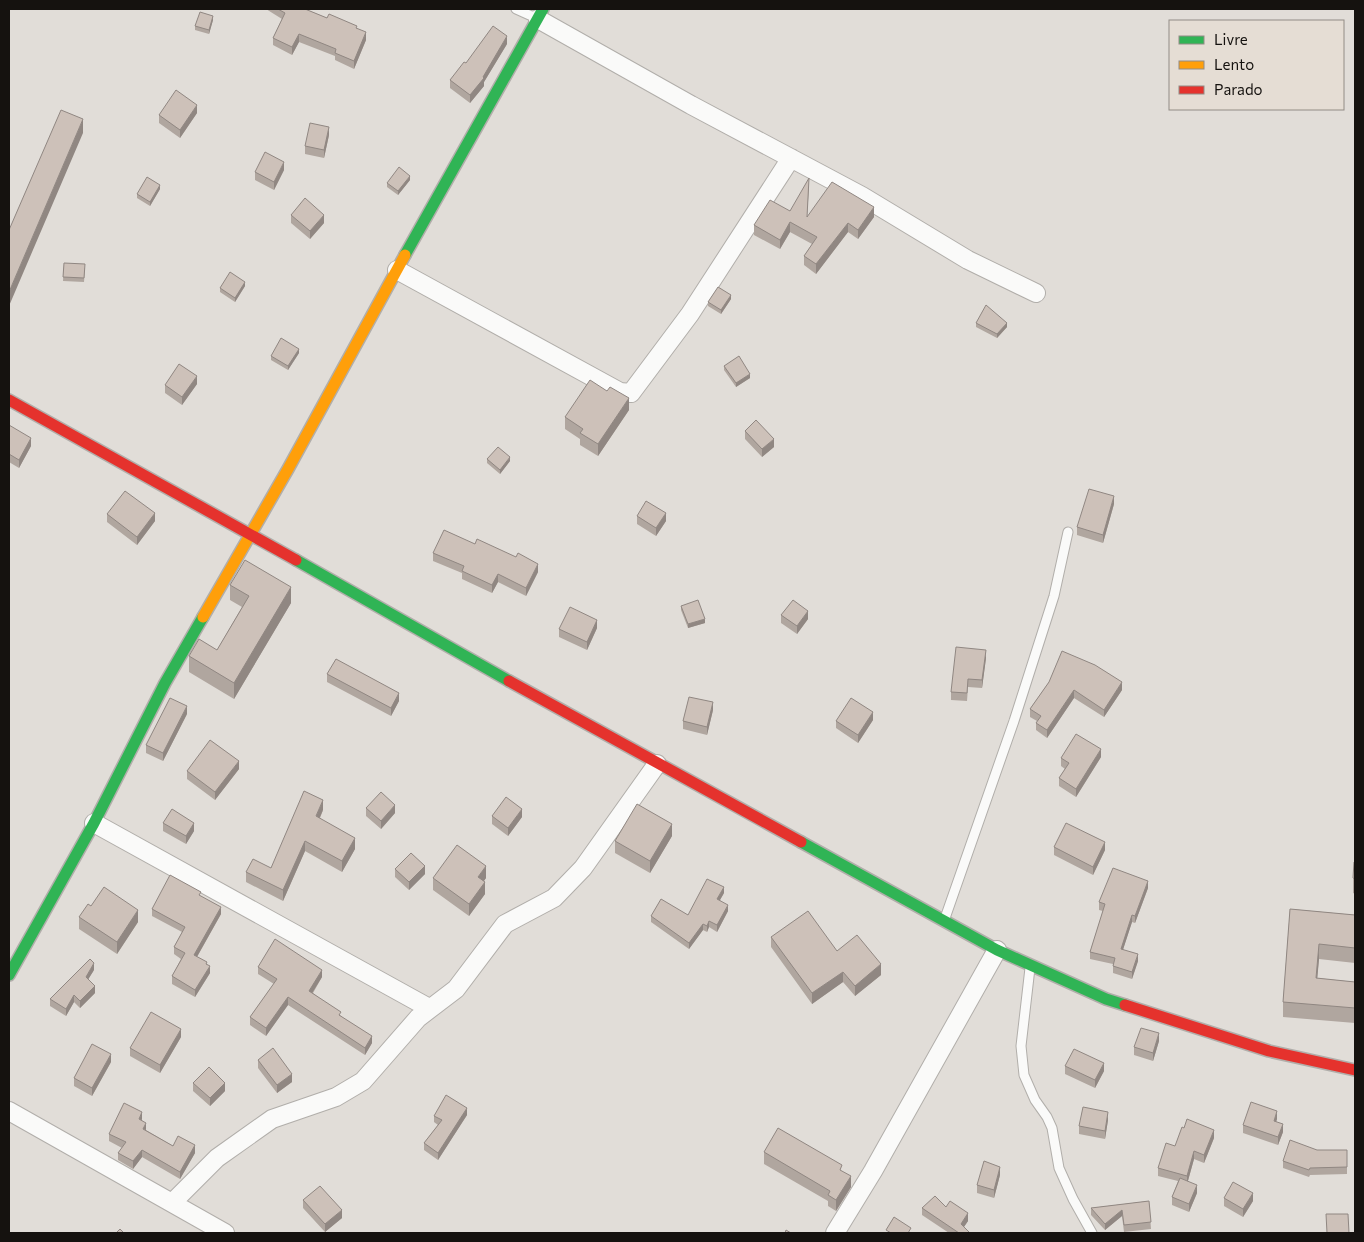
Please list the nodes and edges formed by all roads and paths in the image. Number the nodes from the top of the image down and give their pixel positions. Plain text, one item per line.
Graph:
1 (516, 9) edge
2 (540, 14) edge
3 (791, 158) junction
4 (397, 270) junction
5 (1036, 293) dead end
6 (9, 400) edge
7 (1068, 532) dead end
8 (250, 533) junction
9 (658, 764) junction
10 (94, 823) junction
11 (944, 921) junction
12 (997, 950) junction
13 (1031, 965) junction
14 (9, 975) edge
15 (429, 1008) junction
16 (1355, 1070) edge
17 (9, 1111) edge
18 (173, 1202) junction
19 (225, 1233) edge
20 (835, 1233) edge
21 (1092, 1233) edge

1 - 2 lane
2 - 3 street
2 - 4 main road
3 - 4 street
3 - 5 street
4 - 8 main road
6 - 8 main road
7 - 11 lane
8 - 9 main road
8 - 10 main road
9 - 11 main road
9 - 15 street
10 - 14 main road
10 - 15 street
11 - 12 main road
12 - 13 main road
12 - 20 street
13 - 16 main road
13 - 21 lane
15 - 18 street
17 - 18 street
18 - 19 street

